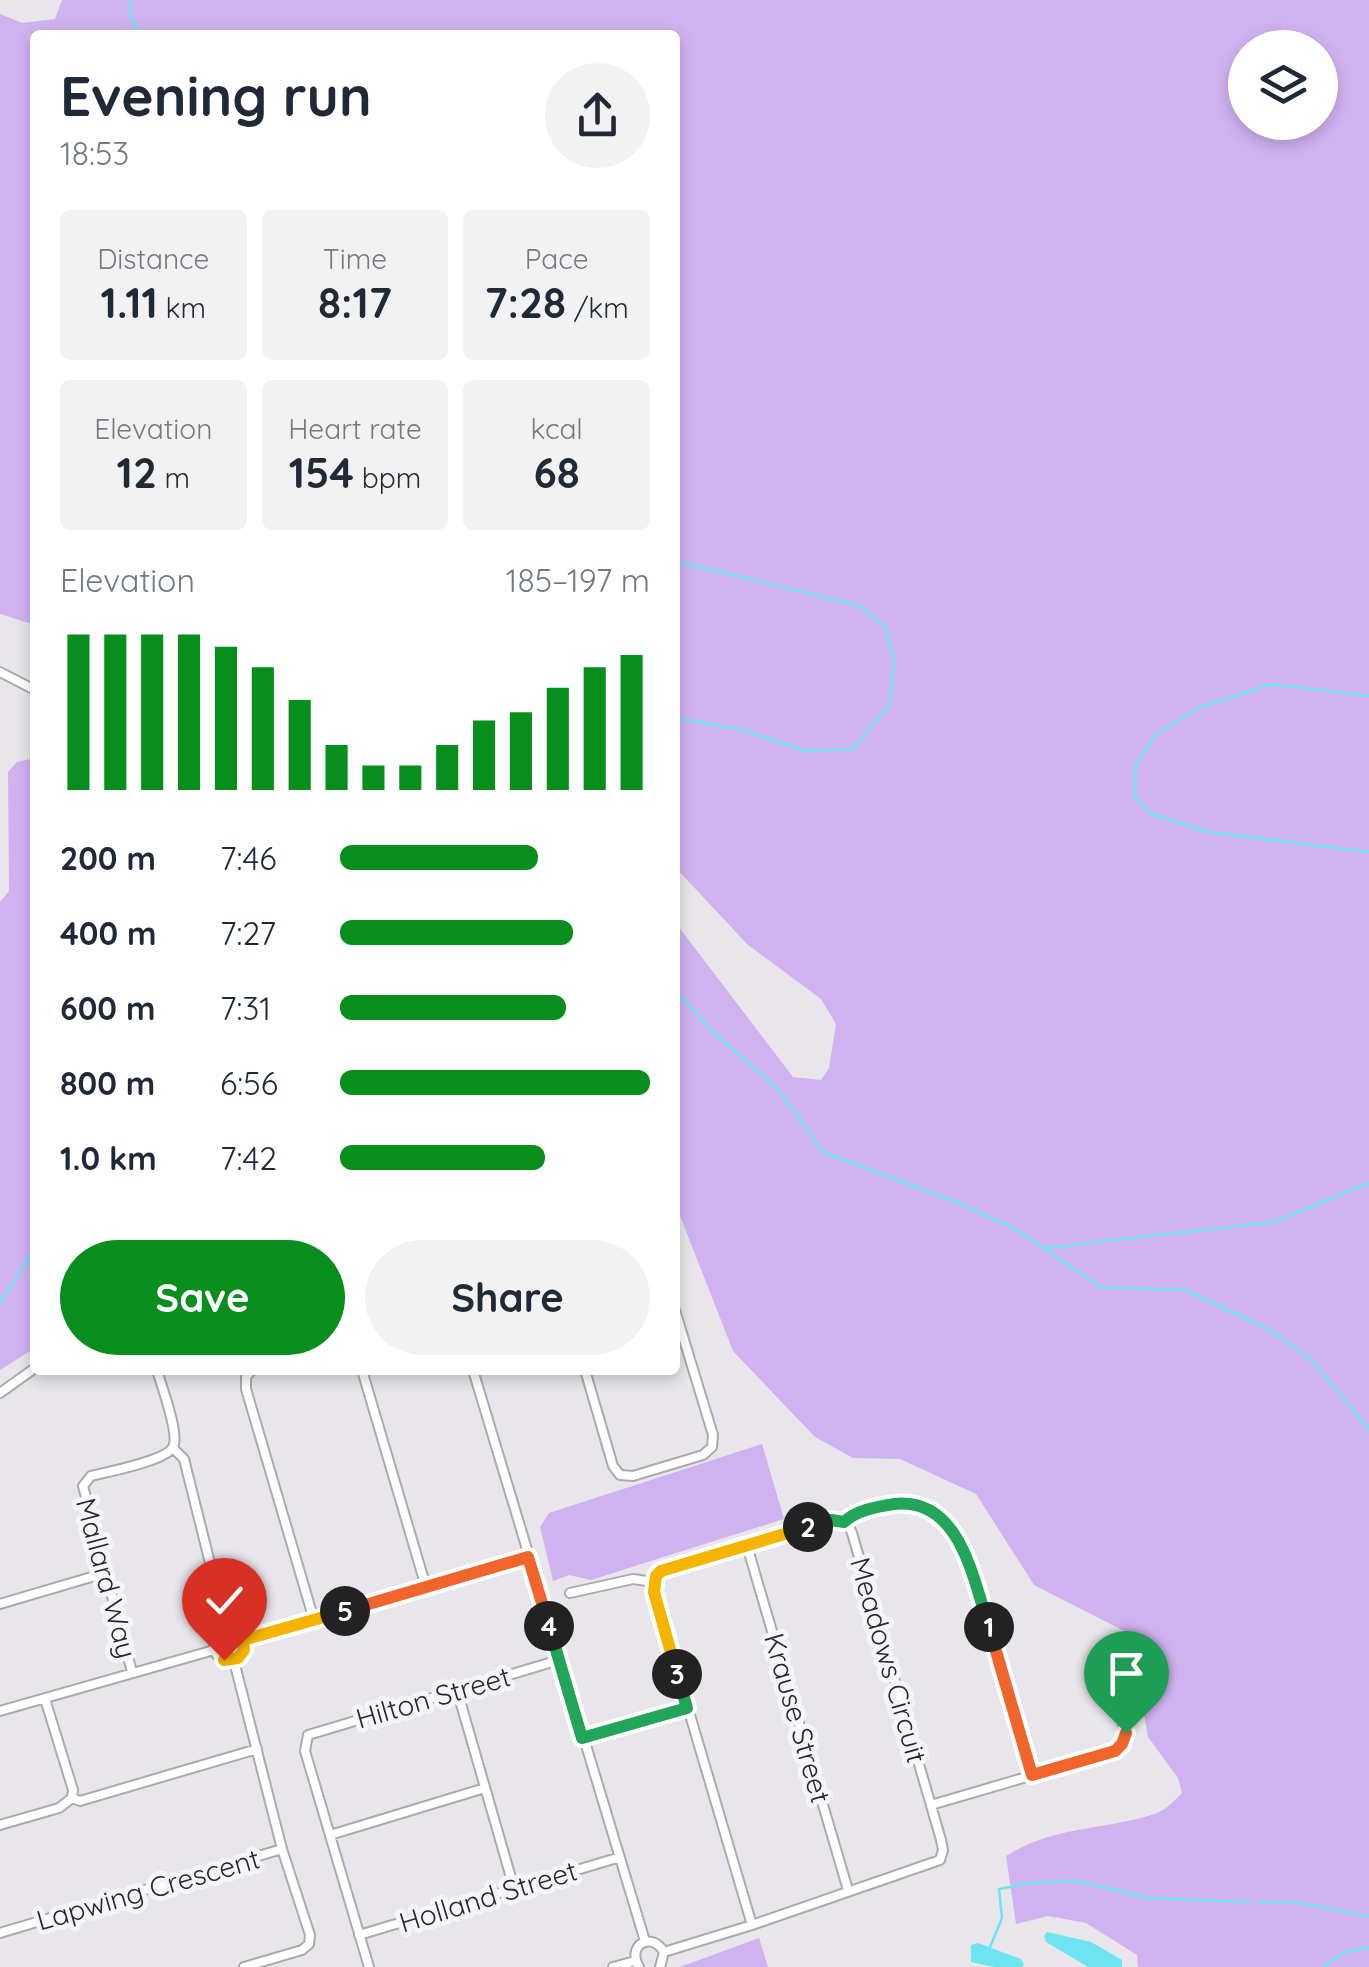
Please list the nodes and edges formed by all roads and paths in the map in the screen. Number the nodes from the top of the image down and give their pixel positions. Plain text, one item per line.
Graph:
1 (0, 672) edge
2 (30, 687) edge
3 (680, 1326) edge
4 (30, 1372) edge
5 (158, 1375) edge
6 (250, 1375) edge
7 (363, 1375) edge
8 (475, 1375) edge
9 (586, 1375) edge
10 (0, 1393) edge
11 (173, 1448) junction
12 (844, 1522) junction
13 (747, 1546) junction
14 (528, 1557) junction
15 (105, 1573) junction
16 (654, 1582) junction
17 (426, 1587) junction
18 (570, 1593) dead end
19 (0, 1604) edge
20 (314, 1620) junction
21 (227, 1631) junction
22 (243, 1640) junction
23 (214, 1650) junction
24 (1108, 1657) dead end
25 (559, 1660) junction
26 (234, 1661) junction
27 (132, 1672) junction
28 (458, 1690) junction
29 (45, 1698) junction
30 (687, 1708) junction
31 (0, 1710) edge
32 (582, 1738) junction
33 (257, 1749) junction
34 (1032, 1775) junction
35 (486, 1788) junction
36 (72, 1798) junction
37 (931, 1806) junction
38 (0, 1825) edge
39 (330, 1835) junction
40 (282, 1850) junction
41 (617, 1858) junction
42 (514, 1888) junction
43 (848, 1890) junction
44 (752, 1926) junction
45 (0, 1932) edge
46 (359, 1935) junction
47 (645, 1941) junction
48 (664, 1952) junction
49 (637, 1964) edge
50 (244, 1967) edge
51 (368, 1967) edge
52 (613, 1967) edge
53 (660, 1967) edge

1 - 2 street
3 - 9 street
4 - 10 street
5 - 11 street
6 - 20 street
7 - 17 street
8 - 14 street
11 - 15 street, Mallard Way
11 - 21 street
12 - 13 street, Meadows Circuit
12 - 34 street
12 - 37 street, Meadows Circuit
13 - 16 street, Meadows Circuit
13 - 43 street, Krause Street
14 - 17 street
14 - 25 street
15 - 19 street
15 - 27 street, Mallard Way
16 - 18 street
16 - 30 street
17 - 20 street
20 - 22 street
21 - 22 street
21 - 23 street
22 - 26 street
23 - 26 street
23 - 27 street
24 - 34 street
25 - 28 street, Hilton Street
25 - 32 street
26 - 33 street, Lapwing Crescent
27 - 29 street
28 - 35 street
28 - 39 street, Hilton Street
29 - 31 street
29 - 36 street
30 - 32 street
30 - 44 street
32 - 41 street
33 - 36 street
33 - 40 street, Lapwing Crescent
34 - 37 street
35 - 39 street
35 - 42 street
36 - 38 street
37 - 43 street, Meadows Circuit
39 - 46 street
40 - 45 street, Lapwing Crescent
40 - 50 street
41 - 42 street, Holland Street
41 - 47 street
42 - 46 street, Holland Street
43 - 44 street, Meadows Circuit
44 - 48 street, Meadows Circuit
46 - 51 street
47 - 48 street
47 - 49 street
48 - 53 street
49 - 52 street

